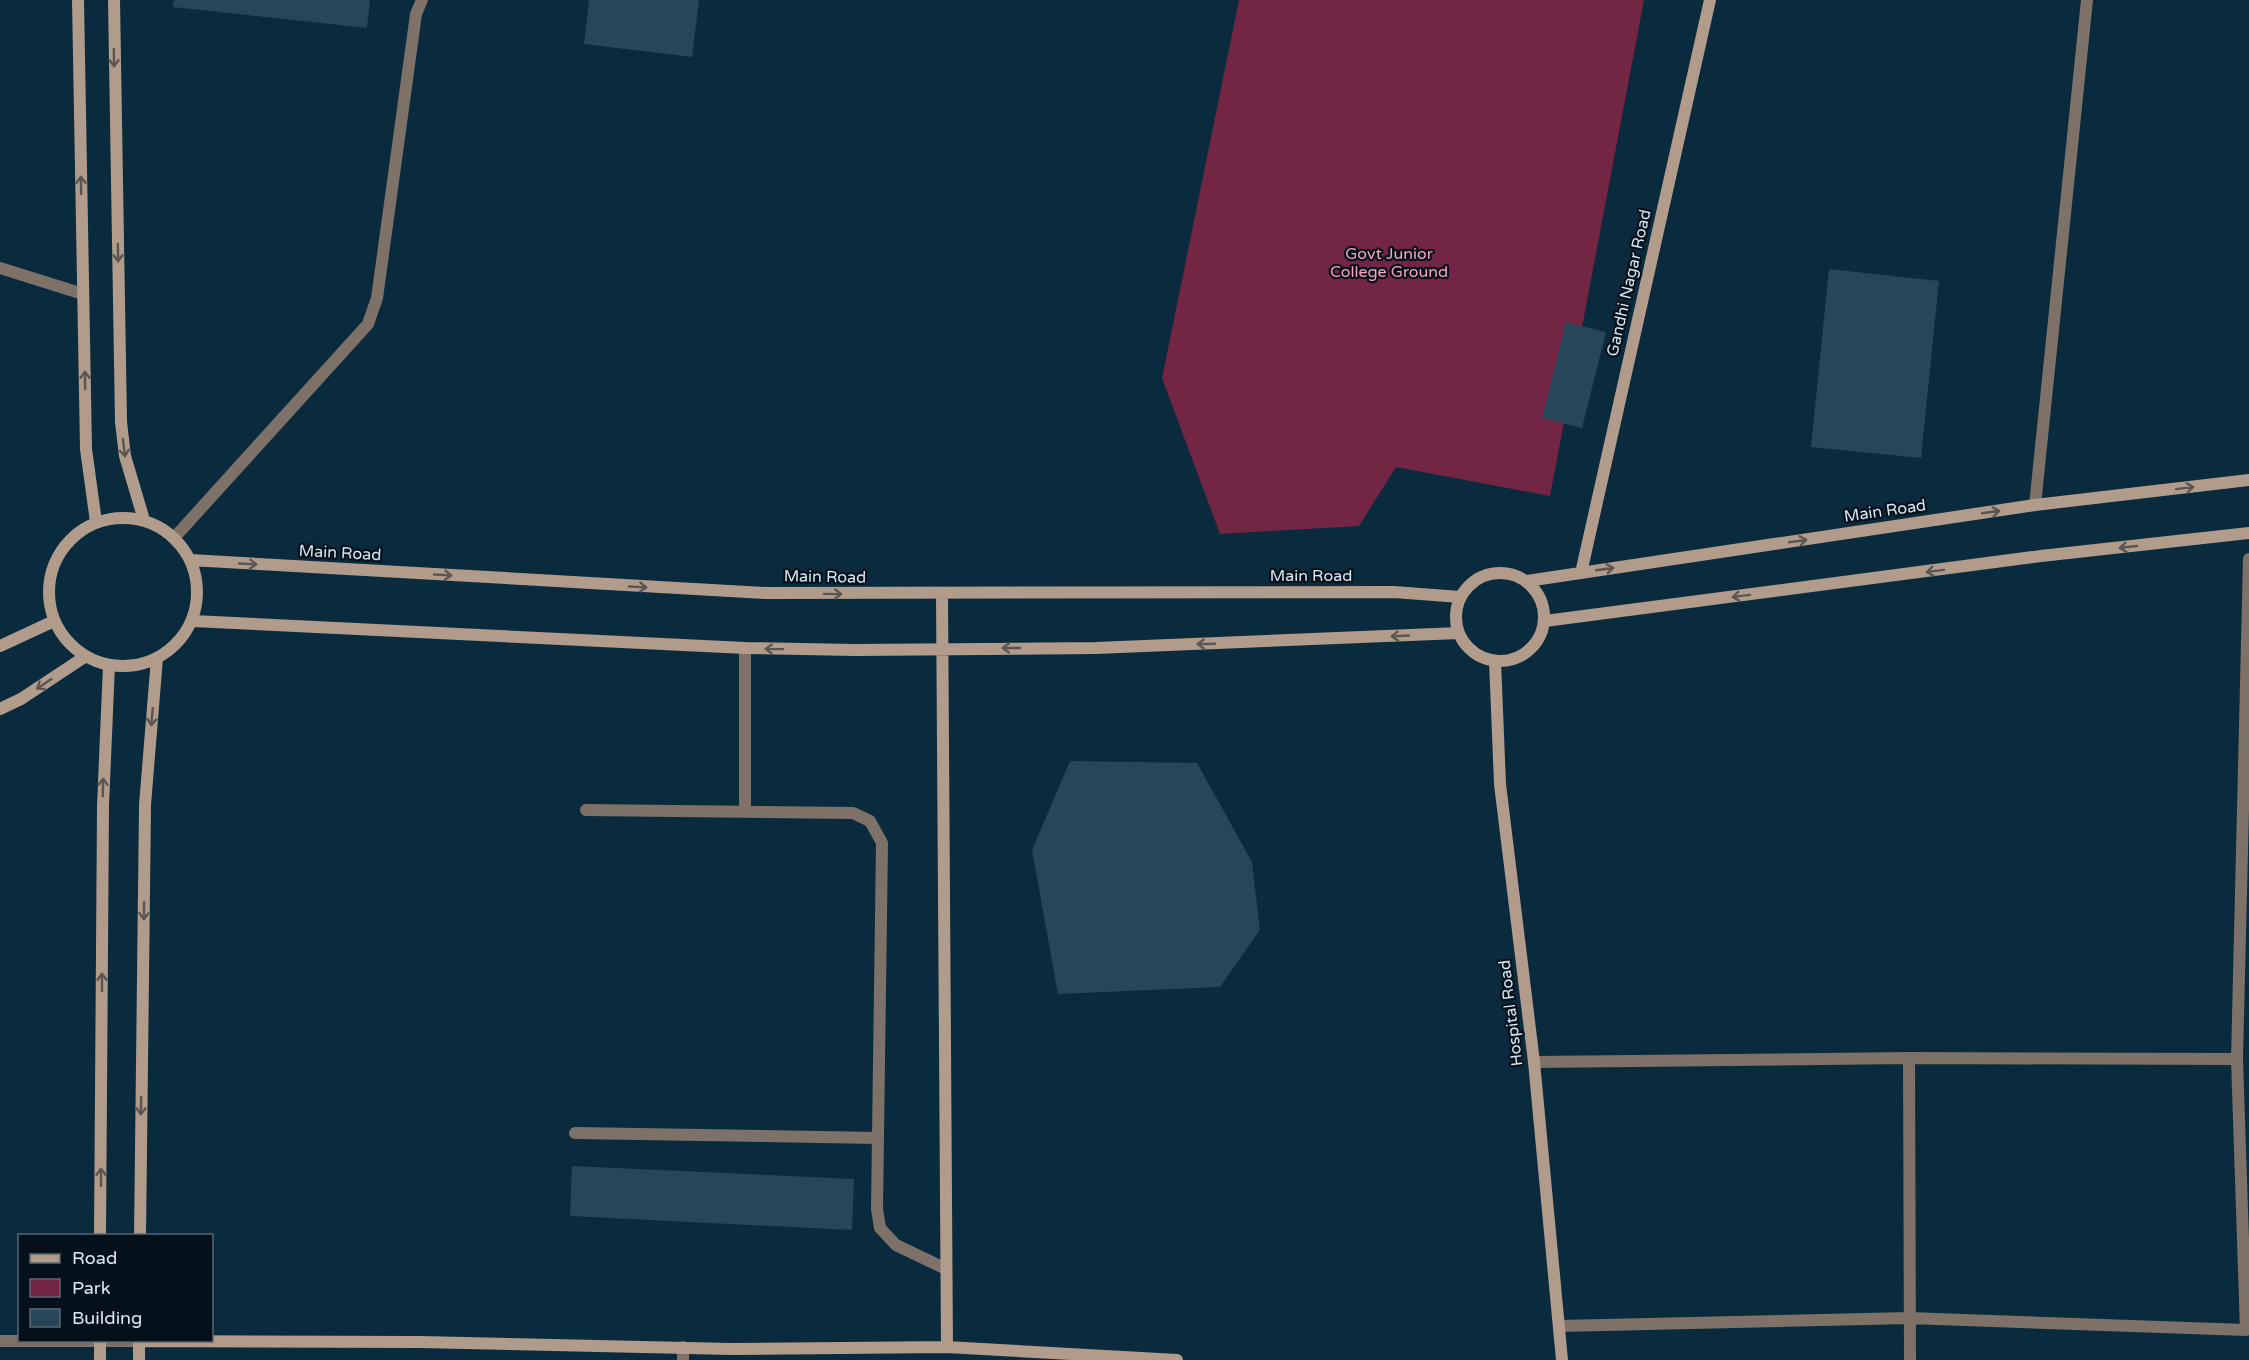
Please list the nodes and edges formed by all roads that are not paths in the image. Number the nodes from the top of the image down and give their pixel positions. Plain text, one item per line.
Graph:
1 (78, 0) edge
2 (114, 0) edge
3 (422, 0) edge
4 (1710, 0) edge
5 (2087, 0) edge
6 (0, 268) edge
7 (83, 294) junction
8 (2249, 480) edge
9 (2035, 506) junction
10 (144, 520) junction
11 (96, 522) junction
12 (2249, 533) edge
13 (174, 538) junction
14 (2249, 559) edge
15 (190, 560) junction
16 (1581, 573) junction
17 (1527, 581) junction
18 (942, 594) junction
19 (1460, 597) junction
20 (54, 621) junction
21 (193, 621) junction
22 (1545, 621) junction
23 (1459, 633) junction
24 (0, 646) edge
25 (943, 647) junction
26 (744, 648) junction
27 (86, 656) junction
28 (157, 658) junction
29 (1495, 661) junction
30 (109, 665) junction
31 (0, 709) edge
32 (586, 810) dead end
33 (745, 812) junction
34 (2245, 824) edge
35 (1909, 1058) junction
36 (2237, 1059) junction
37 (1534, 1062) junction
38 (575, 1132) dead end
39 (878, 1138) junction
40 (100, 1234) edge
41 (140, 1234) edge
42 (946, 1269) junction
43 (1909, 1318) junction
44 (1559, 1326) junction
45 (2247, 1330) edge
46 (0, 1341) edge
47 (18, 1341) edge
48 (213, 1341) edge
49 (100, 1342) edge
50 (139, 1342) edge
51 (947, 1347) junction
52 (683, 1354) edge
53 (100, 1360) edge
54 (139, 1360) edge
55 (1177, 1360) edge
56 (1562, 1360) edge
57 (1910, 1360) edge

7 -> 1 street
2 -> 10 street
3 - 13 street
4 - 16 street, Gandhi Nagar Road
5 - 9 street
6 - 7 street
11 -> 7 street
9 -> 8 street, Main Road
16 -> 9 street, Main Road
10 - 11 street
10 - 13 street
11 - 20 street
12 -> 22 street
13 - 15 street
14 - 34 street
15 -> 18 street, Main Road
15 - 21 street
16 - 17 street, Main Road
17 - 19 street, Main Road
17 - 22 street
18 - 19 street, Main Road
18 - 25 street
19 - 23 street
20 - 24 street
20 - 27 street
21 - 26 street
21 - 28 street
22 - 29 street
23 -> 25 street
23 - 29 street
25 -> 26 street
25 - 42 street
26 - 33 street
27 - 30 street
27 -> 31 street
28 - 30 street
28 -> 41 street
29 - 37 street, Hospital Road
40 -> 30 street
32 - 33 street
33 - 39 street
34 - 36 street
35 - 36 street
35 - 37 street
35 - 43 street
36 - 45 street
37 - 44 street, Hospital Road
38 - 39 street
39 - 42 street
42 - 51 street
43 - 44 street
43 - 45 street
43 - 57 street
44 - 56 street, Hospital Road
46 - 47 street
48 - 52 street
49 - 53 street
50 - 54 street
51 - 52 street
51 - 55 street

